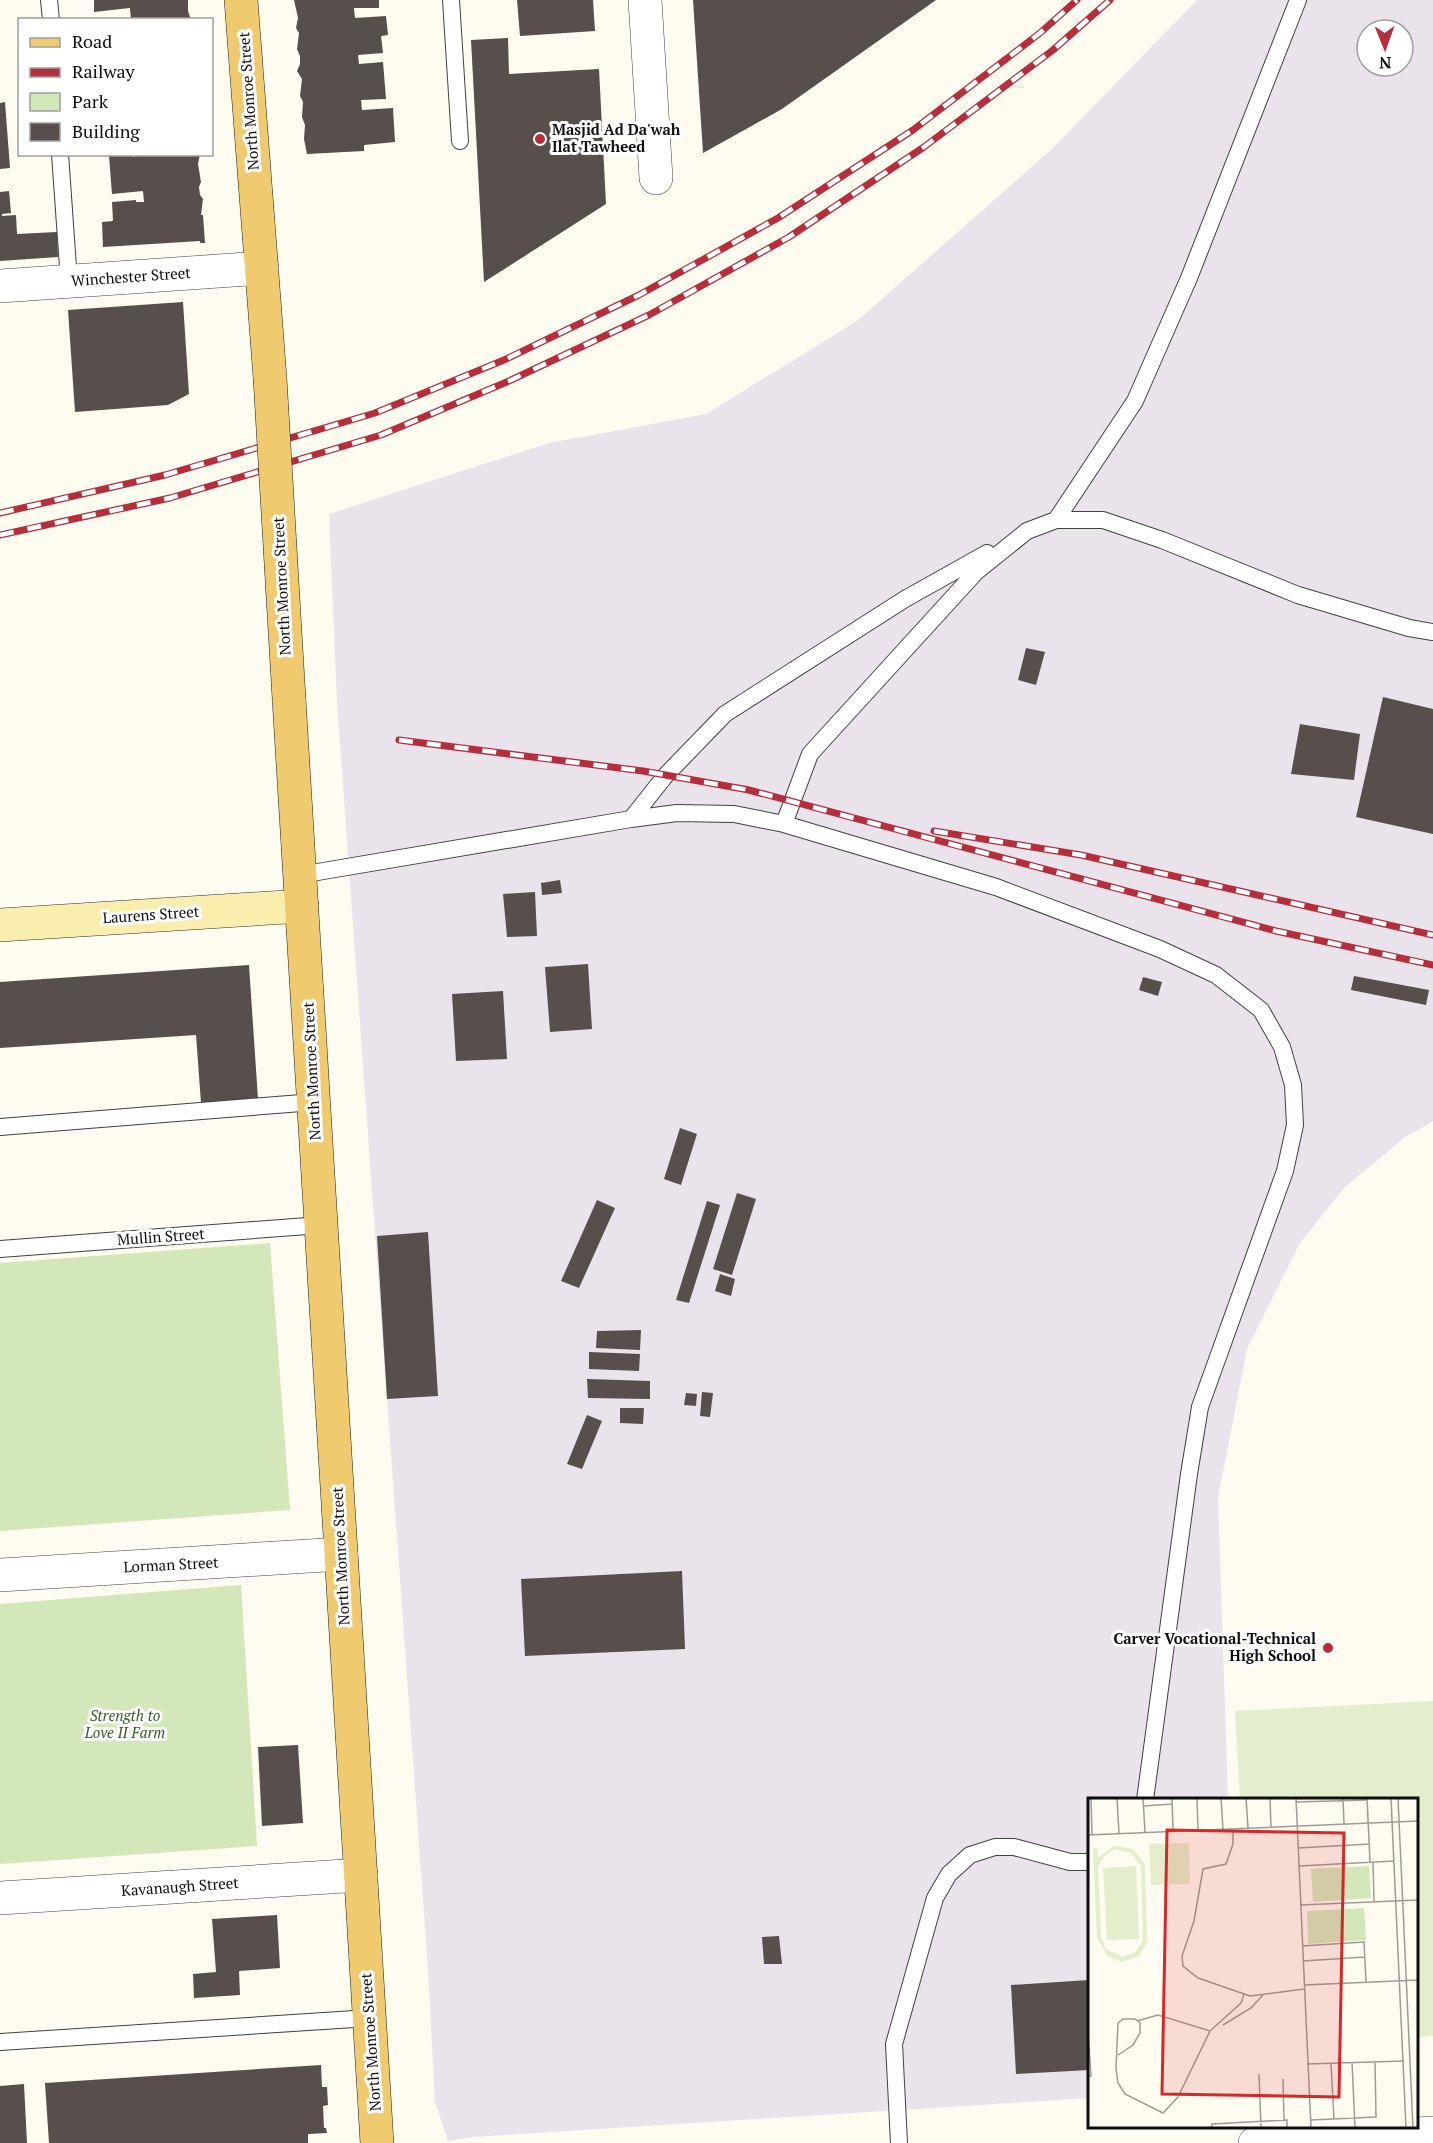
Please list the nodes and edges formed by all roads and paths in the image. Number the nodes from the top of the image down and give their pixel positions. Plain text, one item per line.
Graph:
1 (49, 0) edge
2 (242, 0) edge
3 (451, 0) edge
4 (645, 0) edge
5 (1298, 0) edge
6 (51, 18) edge
7 (460, 141) dead end
8 (60, 156) edge
9 (656, 178) dead end
10 (262, 268) junction
11 (69, 281) junction
12 (0, 286) edge
13 (1056, 520) junction
14 (1027, 531) junction
15 (1433, 632) edge
16 (632, 819) junction
17 (784, 824) junction
18 (301, 890) junction
19 (0, 925) edge
20 (314, 1102) junction
21 (0, 1127) edge
22 (321, 1225) junction
23 (0, 1249) edge
24 (341, 1554) junction
25 (0, 1575) edge
26 (1145, 1798) edge
27 (1088, 1862) edge
28 (361, 1875) junction
29 (0, 1898) edge
30 (370, 2018) junction
31 (0, 2042) edge
32 (1433, 2133) edge
33 (1383, 2139) edge
34 (377, 2143) edge
35 (899, 2143) edge
36 (1255, 2143) edge

1 - 6 lane
2 - 10 main road, North Monroe Street
3 - 7 lane
4 - 9 street
5 - 13 lane
8 - 11 lane
10 - 11 street, Winchester Street
10 - 18 main road, North Monroe Street, bridge
11 - 12 street, Winchester Street
13 - 14 lane
13 - 15 lane
14 - 16 lane
14 - 17 lane
16 - 17 lane
16 - 18 lane
17 - 26 lane
18 - 19 street, Laurens Street
18 - 20 main road, North Monroe Street
20 - 21 lane
20 - 22 main road, North Monroe Street
22 - 23 lane, Mullin Street
22 - 24 main road, North Monroe Street
24 - 25 street, Lorman Street
24 - 28 main road, North Monroe Street
27 - 35 lane
28 - 29 street, Kavanaugh Street
28 - 30 main road, North Monroe Street
30 - 31 lane
30 - 34 main road, North Monroe Street
32 - 33 street
33 - 36 street

